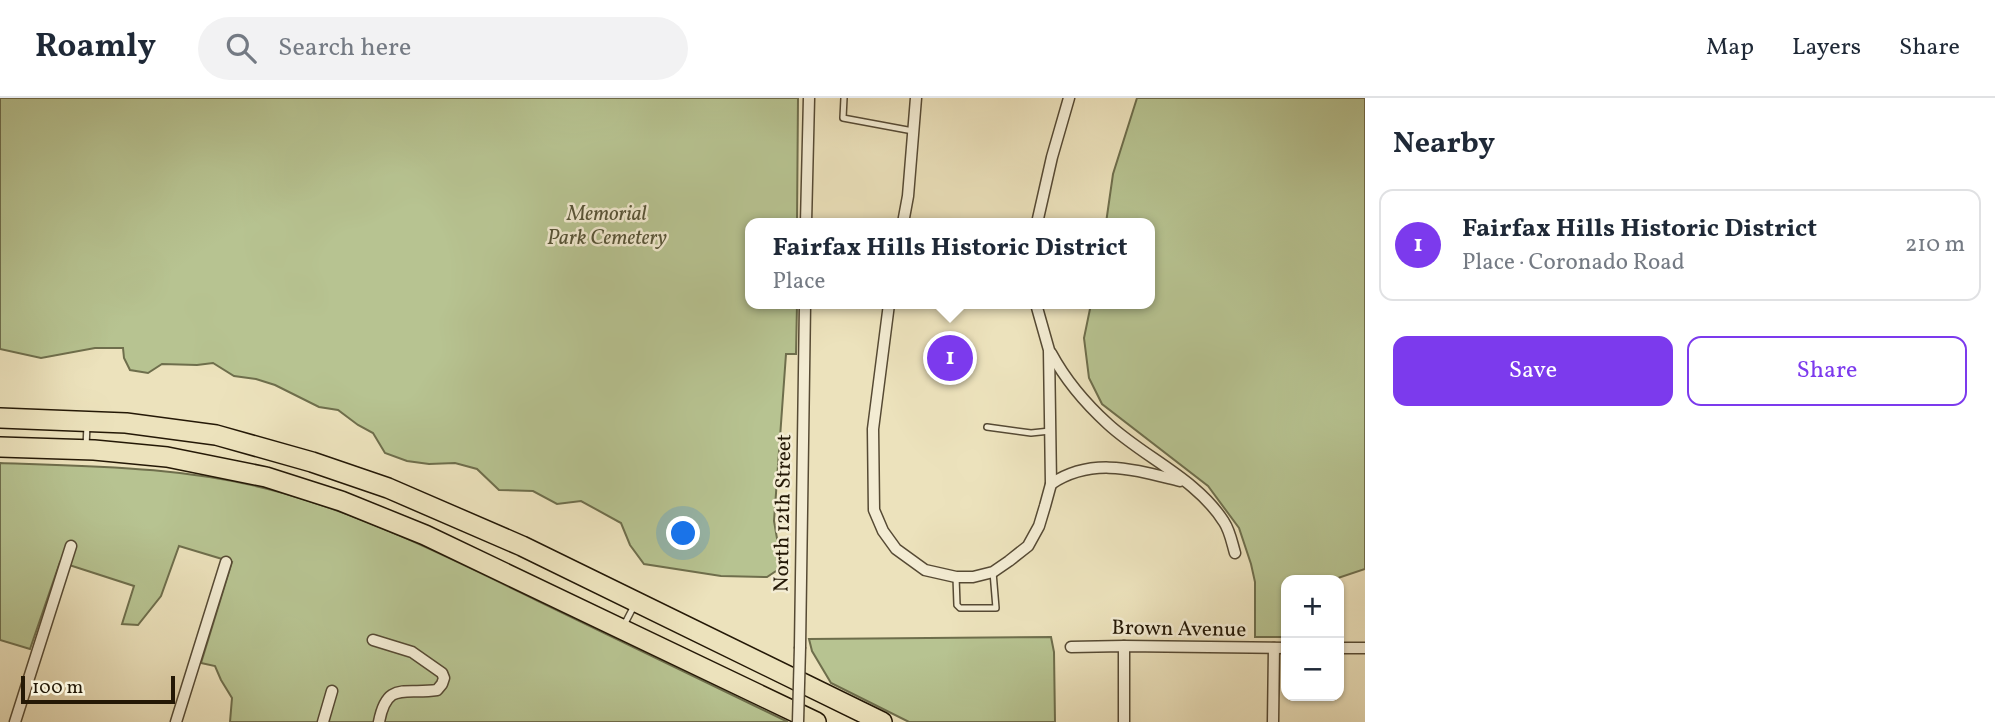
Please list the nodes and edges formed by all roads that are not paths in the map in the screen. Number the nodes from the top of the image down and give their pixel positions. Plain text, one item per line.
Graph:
1 (808, 98) edge
2 (844, 98) edge
3 (916, 98) edge
4 (1069, 98) edge
5 (913, 131) junction
6 (806, 218) edge
7 (904, 218) edge
8 (1038, 218) edge
9 (805, 309) edge
10 (888, 309) edge
11 (1037, 309) edge
12 (1049, 350) junction
13 (0, 418) edge
14 (88, 421) junction
15 (987, 427) dead end
16 (1051, 431) junction
17 (0, 447) edge
18 (86, 450) junction
19 (1187, 483) junction
20 (1051, 484) junction
21 (71, 546) dead end
22 (1235, 553) dead end
23 (226, 562) dead end
24 (993, 572) junction
25 (956, 577) junction
26 (636, 601) junction
27 (622, 629) junction
28 (373, 640) dead end
29 (1124, 646) junction
30 (1071, 647) dead end
31 (1280, 648) edge
32 (1344, 648) edge
33 (1365, 648) edge
34 (332, 691) dead end
35 (15, 722) edge
36 (176, 722) edge
37 (323, 722) edge
38 (380, 722) edge
39 (798, 722) edge
40 (816, 722) edge
41 (882, 722) edge
42 (1124, 722) edge
43 (1273, 722) edge

1 - 6 street
2 - 5 lane
3 - 5 street
4 - 8 street
5 - 7 street
9 - 39 street, North 12th Street, bridge
10 - 25 street
11 - 12 street
12 - 16 street
12 - 19 street
13 - 14 highway
14 - 18 lane
14 - 26 highway
15 - 16 lane
16 - 20 street
17 - 18 highway
18 - 27 highway
19 - 20 street
19 - 22 street
20 - 24 street
21 - 35 street
23 - 36 street
24 - 25 street
24 - 25 lane
26 - 27 lane
26 - 41 highway
27 - 40 highway
28 - 38 street
29 - 30 street, Brown Avenue
29 - 31 street, Brown Avenue
29 - 42 street
31 - 43 street
32 - 33 street
34 - 37 street

